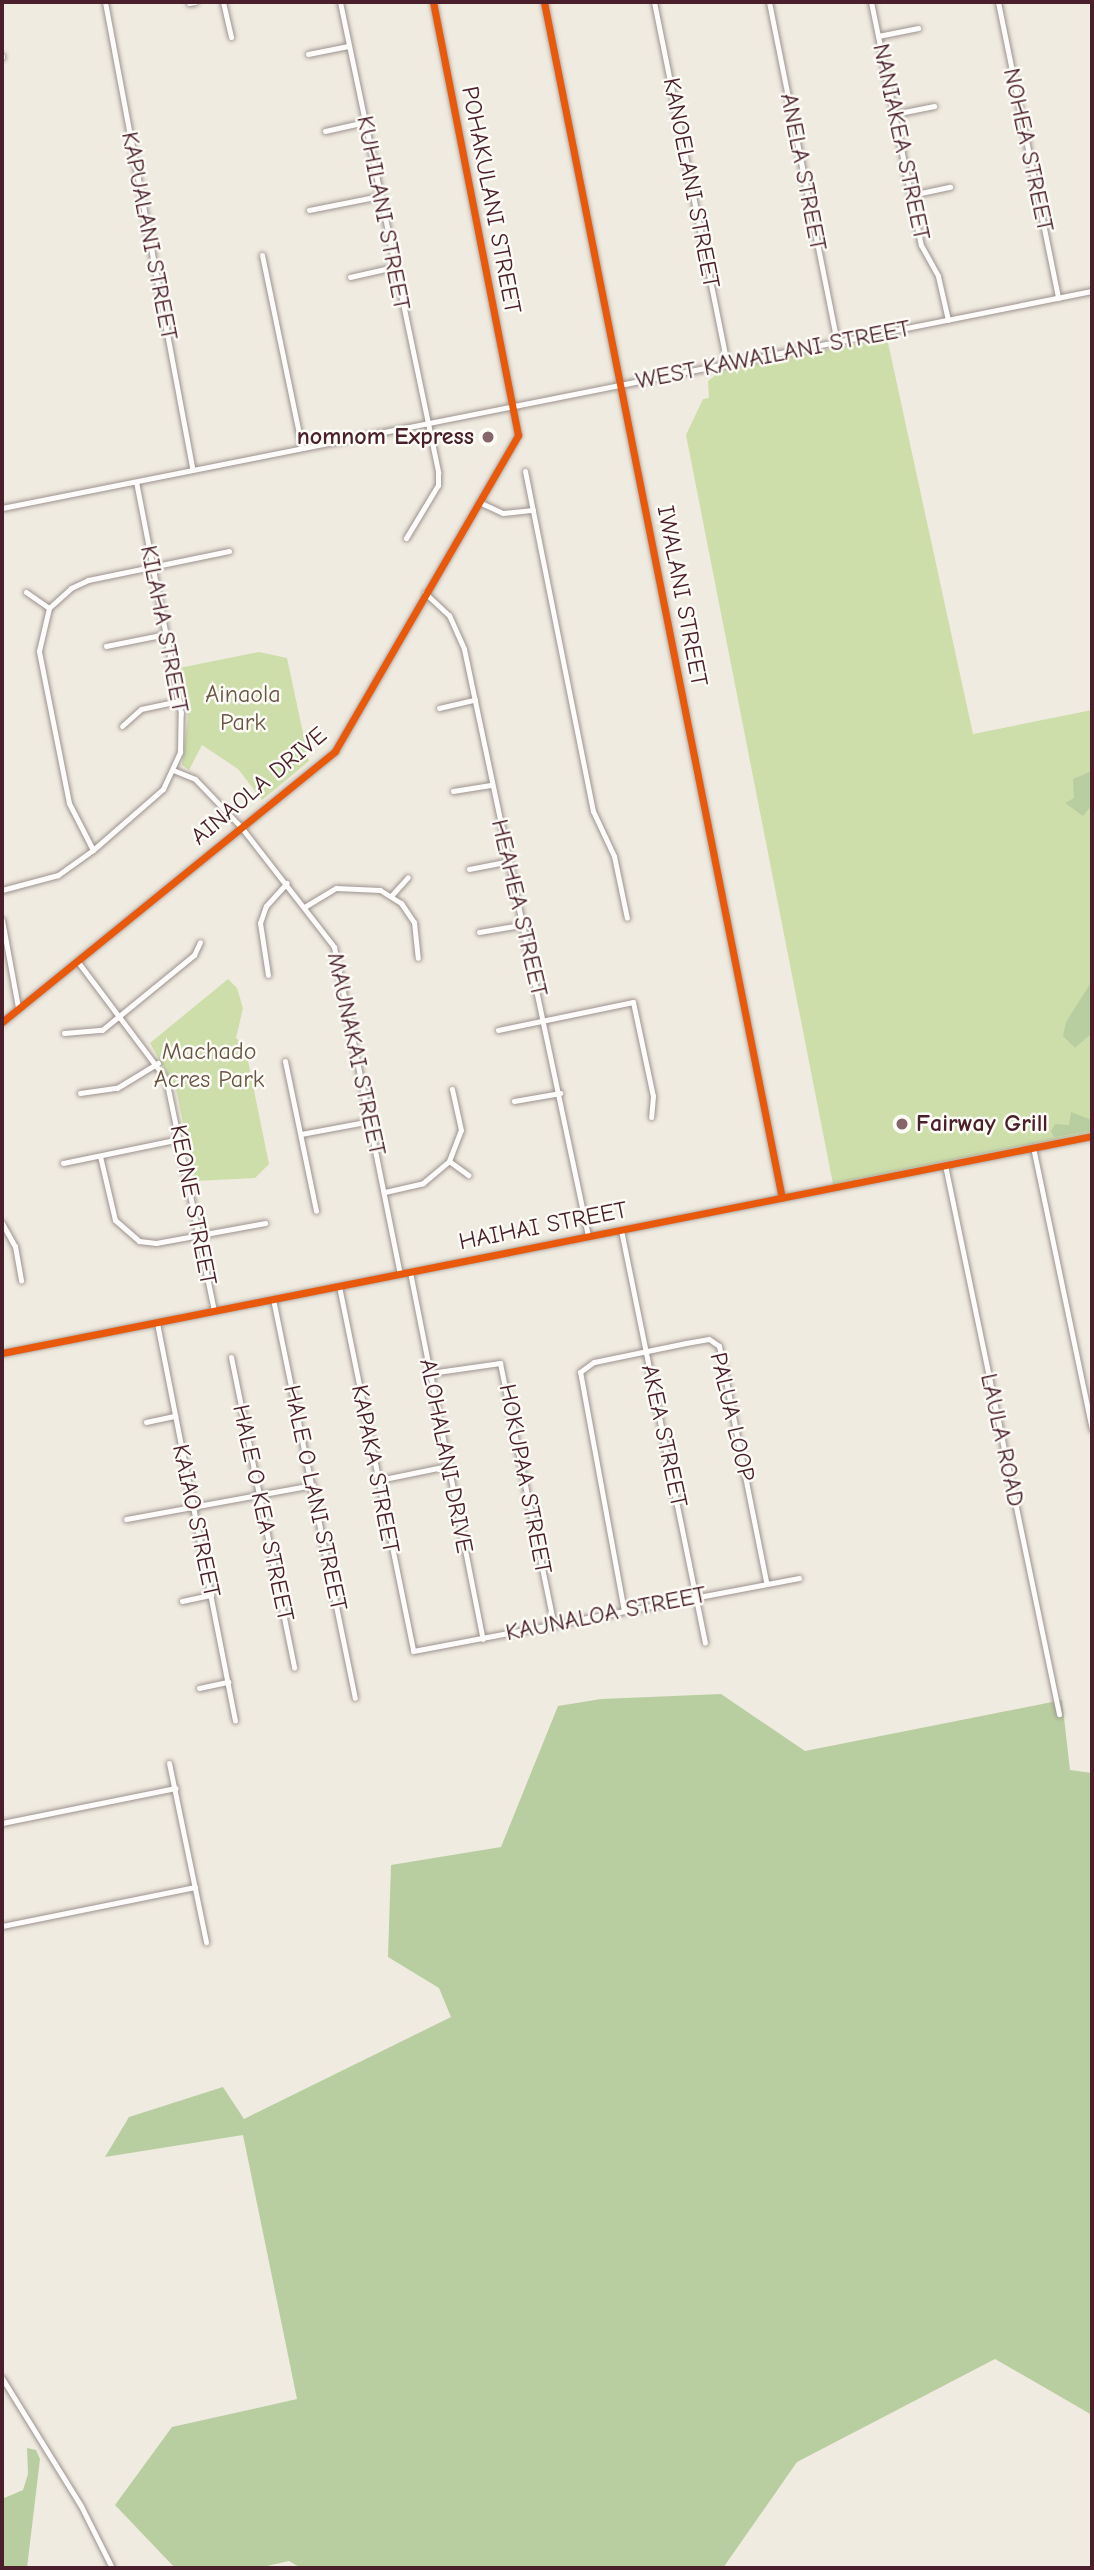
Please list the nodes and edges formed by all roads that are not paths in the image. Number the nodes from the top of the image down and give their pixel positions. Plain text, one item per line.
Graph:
1 (105, 2) edge
2 (223, 2) edge
3 (340, 2) edge
4 (433, 2) edge
5 (544, 2) edge
6 (654, 2) edge
7 (769, 2) edge
8 (871, 2) edge
9 (998, 2) edge
10 (918, 28) dead end
11 (878, 36) junction
12 (231, 37) dead end
13 (348, 46) junction
14 (308, 54) dead end
15 (934, 106) dead end
16 (894, 114) junction
17 (365, 122) junction
18 (325, 131) dead end
19 (950, 187) dead end
20 (911, 195) junction
21 (380, 196) junction
22 (309, 210) dead end
23 (262, 255) dead end
24 (394, 267) junction
25 (350, 276) dead end
26 (1092, 291) edge
27 (1058, 298) junction
28 (948, 320) junction
29 (837, 342) junction
30 (727, 363) junction
31 (620, 385) junction
32 (513, 406) junction
33 (425, 423) junction
34 (302, 449) junction
35 (192, 470) junction
36 (525, 471) dead end
37 (135, 482) junction
38 (479, 502) junction
39 (2, 508) edge
40 (533, 510) junction
41 (406, 538) dead end
42 (229, 551) dead end
43 (153, 567) junction
44 (26, 592) dead end
45 (425, 593) junction
46 (49, 608) junction
47 (166, 634) junction
48 (106, 646) dead end
49 (475, 700) junction
50 (179, 701) junction
51 (439, 708) dead end
52 (122, 726) dead end
53 (173, 770) junction
54 (491, 785) junction
55 (453, 791) dead end
56 (242, 827) junction
57 (93, 850) junction
58 (506, 862) junction
59 (469, 869) dead end
60 (408, 877) dead end
61 (287, 883) junction
62 (2, 890) edge
63 (391, 896) junction
64 (306, 906) junction
65 (626, 918) dead end
66 (2, 920) edge
67 (526, 924) junction
68 (479, 932) dead end
69 (200, 942) dead end
70 (418, 958) dead end
71 (78, 962) junction
72 (268, 975) dead end
73 (18, 1007) junction
74 (119, 1018) junction
75 (545, 1020) junction
76 (2, 1021) edge
77 (498, 1030) dead end
78 (64, 1033) dead end
79 (285, 1061) dead end
80 (158, 1063) junction
81 (453, 1089) dead end
82 (80, 1093) dead end
83 (560, 1093) junction
84 (514, 1101) dead end
85 (651, 1117) dead end
86 (371, 1121) junction
87 (301, 1134) junction
88 (1092, 1136) edge
89 (180, 1139) junction
90 (1033, 1147) junction
91 (100, 1156) junction
92 (449, 1161) junction
93 (63, 1163) dead end
94 (945, 1165) junction
95 (468, 1175) dead end
96 (385, 1192) junction
97 (782, 1198) junction
98 (316, 1211) dead end
99 (2, 1223) edge
100 (265, 1223) dead end
101 (621, 1230) junction
102 (198, 1236) junction
103 (588, 1236) junction
104 (410, 1272) junction
105 (400, 1274) junction
106 (21, 1280) dead end
107 (339, 1286) junction
108 (273, 1300) junction
109 (214, 1311) junction
110 (157, 1323) junction
111 (646, 1351) junction
112 (2, 1353) edge
113 (231, 1357) dead end
114 (430, 1373) junction
115 (1089, 1395) edge
116 (175, 1416) junction
117 (146, 1422) dead end
118 (1092, 1429) edge
119 (448, 1466) junction
120 (379, 1480) junction
121 (313, 1485) junction
122 (260, 1493) junction
123 (193, 1506) junction
124 (127, 1519) dead end
125 (799, 1578) dead end
126 (766, 1582) junction
127 (211, 1595) junction
128 (696, 1596) junction
129 (182, 1601) dead end
130 (624, 1611) junction
131 (554, 1625) junction
132 (483, 1639) junction
133 (705, 1643) dead end
134 (413, 1650) joint
135 (294, 1668) dead end
136 (228, 1682) junction
137 (199, 1688) dead end
138 (355, 1698) dead end
139 (1059, 1714) dead end
140 (235, 1720) dead end
141 (170, 1763) dead end
142 (175, 1788) junction
143 (2, 1822) edge
144 (195, 1887) junction
145 (2, 1926) edge
146 (206, 1942) dead end
147 (2, 2378) edge
148 (112, 2568) edge

1 - 35 street, KAPUALANI STREET
2 - 12 street
3 - 13 street, KUHILANI STREET
4 - 32 street, POHAKULANI STREET
5 - 31 street, IWALANI STREET
6 - 30 street, KANOELANI STREET
7 - 29 street, ANELA STREET
8 - 11 street, NANIAKEA STREET
9 - 27 street, NOHEA STREET
10 - 11 street
11 - 16 street, NANIAKEA STREET
13 - 14 street
13 - 17 street, KUHILANI STREET
15 - 16 street
16 - 20 street, NANIAKEA STREET
17 - 18 street
17 - 21 street, KUHILANI STREET
19 - 20 street
20 - 28 street, NANIAKEA STREET
21 - 22 street
21 - 24 street, KUHILANI STREET
23 - 34 street
24 - 25 street
24 - 33 street, KUHILANI STREET
26 - 27 street, WEST KAWAILANI STREET
27 - 28 street, WEST KAWAILANI STREET
28 - 29 street, WEST KAWAILANI STREET
29 - 30 street, WEST KAWAILANI STREET
30 - 31 street, WEST KAWAILANI STREET
31 - 32 street, WEST KAWAILANI STREET
31 - 97 street, IWALANI STREET
32 - 33 street, WEST KAWAILANI STREET
32 - 38 street, AINAOLA DRIVE
33 - 34 street, WEST KAWAILANI STREET
33 - 41 street, KUHILANI STREET
34 - 35 street, WEST KAWAILANI STREET
35 - 37 street, WEST KAWAILANI STREET
36 - 40 street
37 - 39 street, WEST KAWAILANI STREET
37 - 43 street, KILAHA STREET
38 - 40 street
38 - 45 street, AINAOLA DRIVE
40 - 65 street
42 - 43 street
43 - 46 street
43 - 47 street, KILAHA STREET
44 - 46 street
45 - 49 street, HEAHEA STREET
45 - 56 street, AINAOLA DRIVE
46 - 57 street
47 - 48 street
47 - 50 street, KILAHA STREET
49 - 51 street
49 - 54 street, HEAHEA STREET
50 - 52 street
50 - 53 street, KILAHA STREET
53 - 56 street, MAUNAKAI STREET
53 - 57 street, KILAHA STREET
54 - 55 street
54 - 58 street, HEAHEA STREET
56 - 61 street, MAUNAKAI STREET
56 - 71 street, AINAOLA DRIVE
57 - 62 street, KILAHA STREET
58 - 59 street
58 - 67 street, HEAHEA STREET
60 - 63 street
61 - 64 street, MAUNAKAI STREET
61 - 72 street
63 - 64 street
63 - 70 street
64 - 86 street, MAUNAKAI STREET
66 - 73 street
67 - 68 street
67 - 75 street, HEAHEA STREET
69 - 74 street
71 - 73 street, AINAOLA DRIVE
71 - 74 street, KEONE STREET
73 - 76 street, AINAOLA DRIVE
74 - 78 street
74 - 80 street, KEONE STREET
75 - 77 street
75 - 83 street, HEAHEA STREET
75 - 85 street
79 - 87 street
80 - 82 street
80 - 89 street, KEONE STREET
81 - 92 street
83 - 84 street
83 - 103 street, HEAHEA STREET
86 - 87 street
86 - 96 street, MAUNAKAI STREET
87 - 98 street
88 - 90 street, HAIHAI STREET
89 - 91 street
89 - 102 street, KEONE STREET
90 - 94 street, HAIHAI STREET
90 - 115 street
91 - 93 street
91 - 102 street
92 - 95 street
92 - 96 street
94 - 97 street, HAIHAI STREET
94 - 139 street, LAULA ROAD
96 - 105 street, MAUNAKAI STREET
97 - 101 street, HAIHAI STREET
99 - 106 street
100 - 102 street
101 - 103 street, HAIHAI STREET
101 - 111 street, AKEA STREET
102 - 109 street, KEONE STREET
103 - 104 street, HAIHAI STREET
104 - 105 street, HAIHAI STREET
104 - 114 street, ALOHALANI DRIVE
105 - 107 street, HAIHAI STREET
107 - 108 street, HAIHAI STREET
107 - 120 street, KAPAKA STREET
108 - 109 street, HAIHAI STREET
108 - 121 street, HALE O LANI STREET
109 - 110 street, HAIHAI STREET
110 - 112 street, HAIHAI STREET
110 - 116 street, KAIAO STREET
111 - 126 street, PALUA LOOP
111 - 128 street, AKEA STREET
111 - 130 street, PALUA LOOP
113 - 122 street, HALE O KEA STREET
114 - 119 street, ALOHALANI DRIVE
114 - 131 street, HOKUPAA STREET
115 - 118 street
116 - 117 street
116 - 123 street, KAIAO STREET
119 - 120 street
119 - 132 street, ALOHALANI DRIVE
120 - 134 street, KAPAKA STREET
121 - 122 street
121 - 138 street, HALE O LANI STREET
122 - 123 street
122 - 135 street, HALE O KEA STREET
123 - 124 street
123 - 127 street, KAIAO STREET
125 - 126 street, KAUNALOA STREET
126 - 128 street, KAUNALOA STREET
127 - 129 street
127 - 136 street, KAIAO STREET
128 - 130 street, KAUNALOA STREET
128 - 133 street, AKEA STREET
130 - 131 street, KAUNALOA STREET
131 - 132 street, KAUNALOA STREET
132 - 134 street, KAUNALOA STREET
136 - 137 street
136 - 140 street, KAIAO STREET
141 - 142 street
142 - 143 street
142 - 144 street
144 - 145 street
144 - 146 street
147 - 148 street

